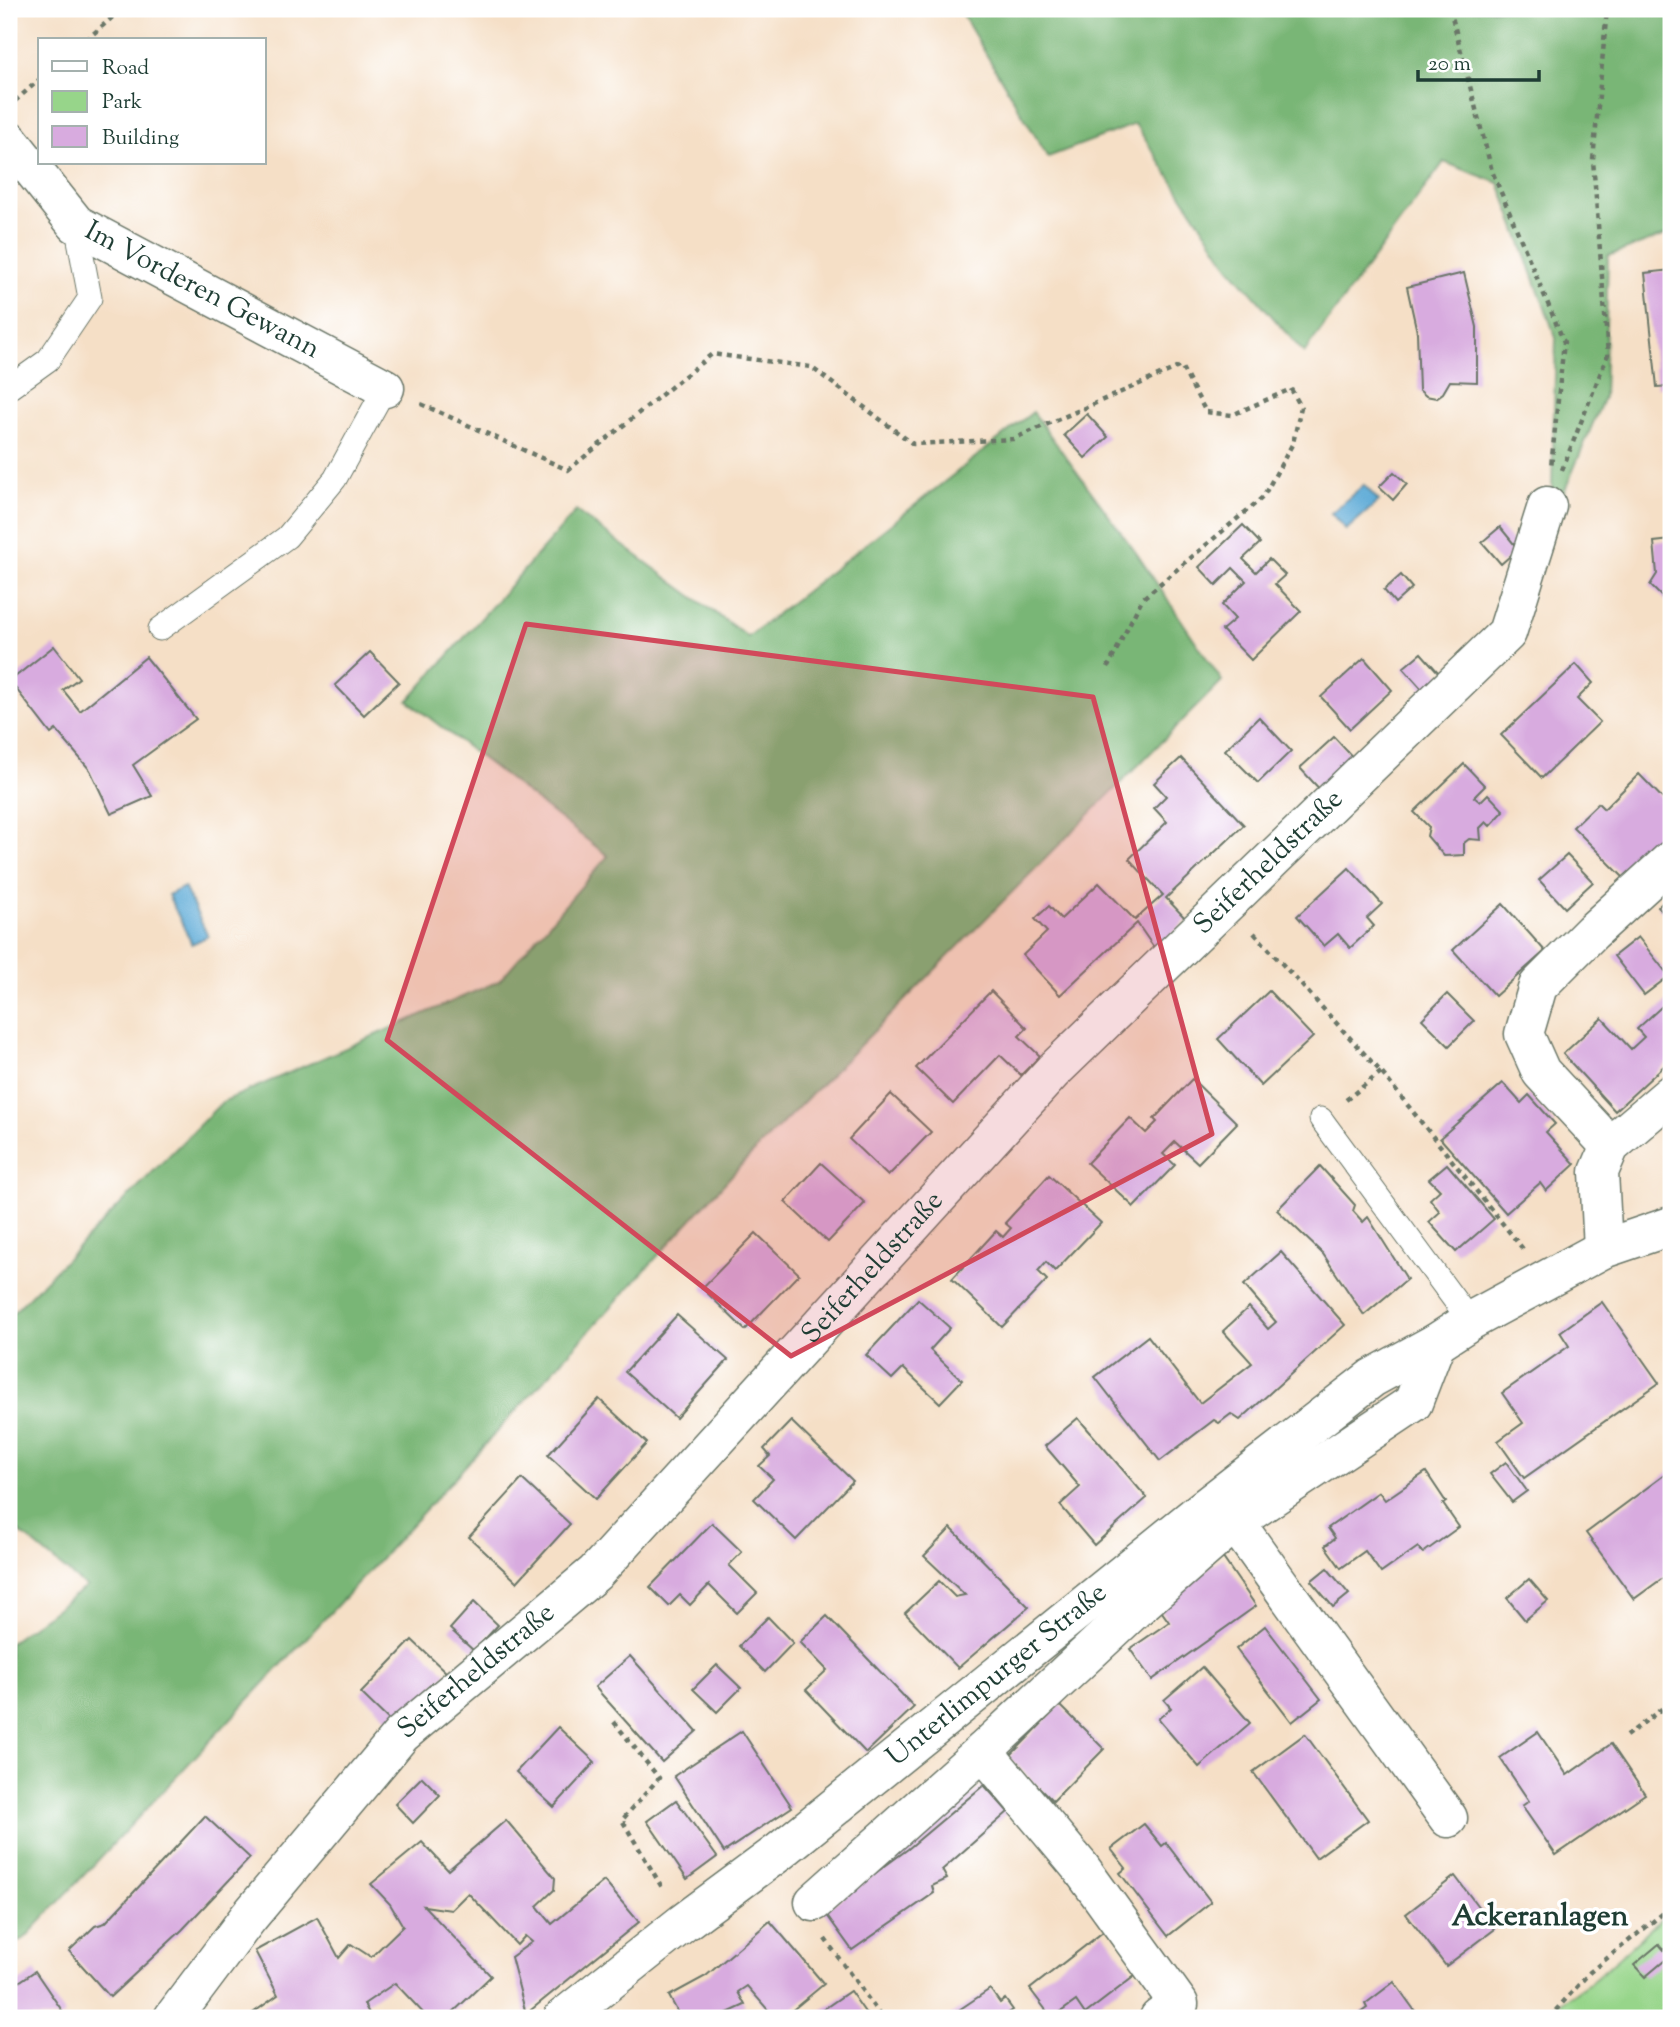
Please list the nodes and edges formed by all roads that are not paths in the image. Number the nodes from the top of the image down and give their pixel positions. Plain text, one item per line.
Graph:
1 (9, 141) edge
2 (76, 224) junction
3 (9, 388) edge
4 (385, 388) joint
5 (1547, 506) road end
6 (160, 629) dead end
7 (1671, 860) edge
8 (1671, 1094) edge
9 (1321, 1119) road end
10 (1610, 1146) junction
11 (1671, 1226) edge
12 (1603, 1249) junction
13 (1470, 1321) junction
14 (1436, 1343) junction
15 (1235, 1522) junction
16 (984, 1751) junction
17 (1448, 1818) dead end
18 (814, 1902) road end
19 (173, 2018) edge
20 (563, 2018) edge
21 (1159, 2018) edge

1 - 2 street, Im Vorderen Gewann
2 - 3 lane
2 - 4 street, Im Vorderen Gewann
4 - 6 lane
5 - 19 street, Seiferheldstraße
7 - 10 street
8 - 10 street
9 - 13 lane
10 - 12 street
11 - 12 street, Unterlimpurger Straße
12 - 13 street, Unterlimpurger Straße
13 - 14 street, Unterlimpurger Straße
14 - 15 street, Unterlimpurger Straße
14 - 20 street, Unterlimpurger Straße
15 - 16 street, Unterlimpurger Straße
15 - 17 street
16 - 18 street, Unterlimpurger Straße
16 - 21 street, Unterlimpurger Straße

